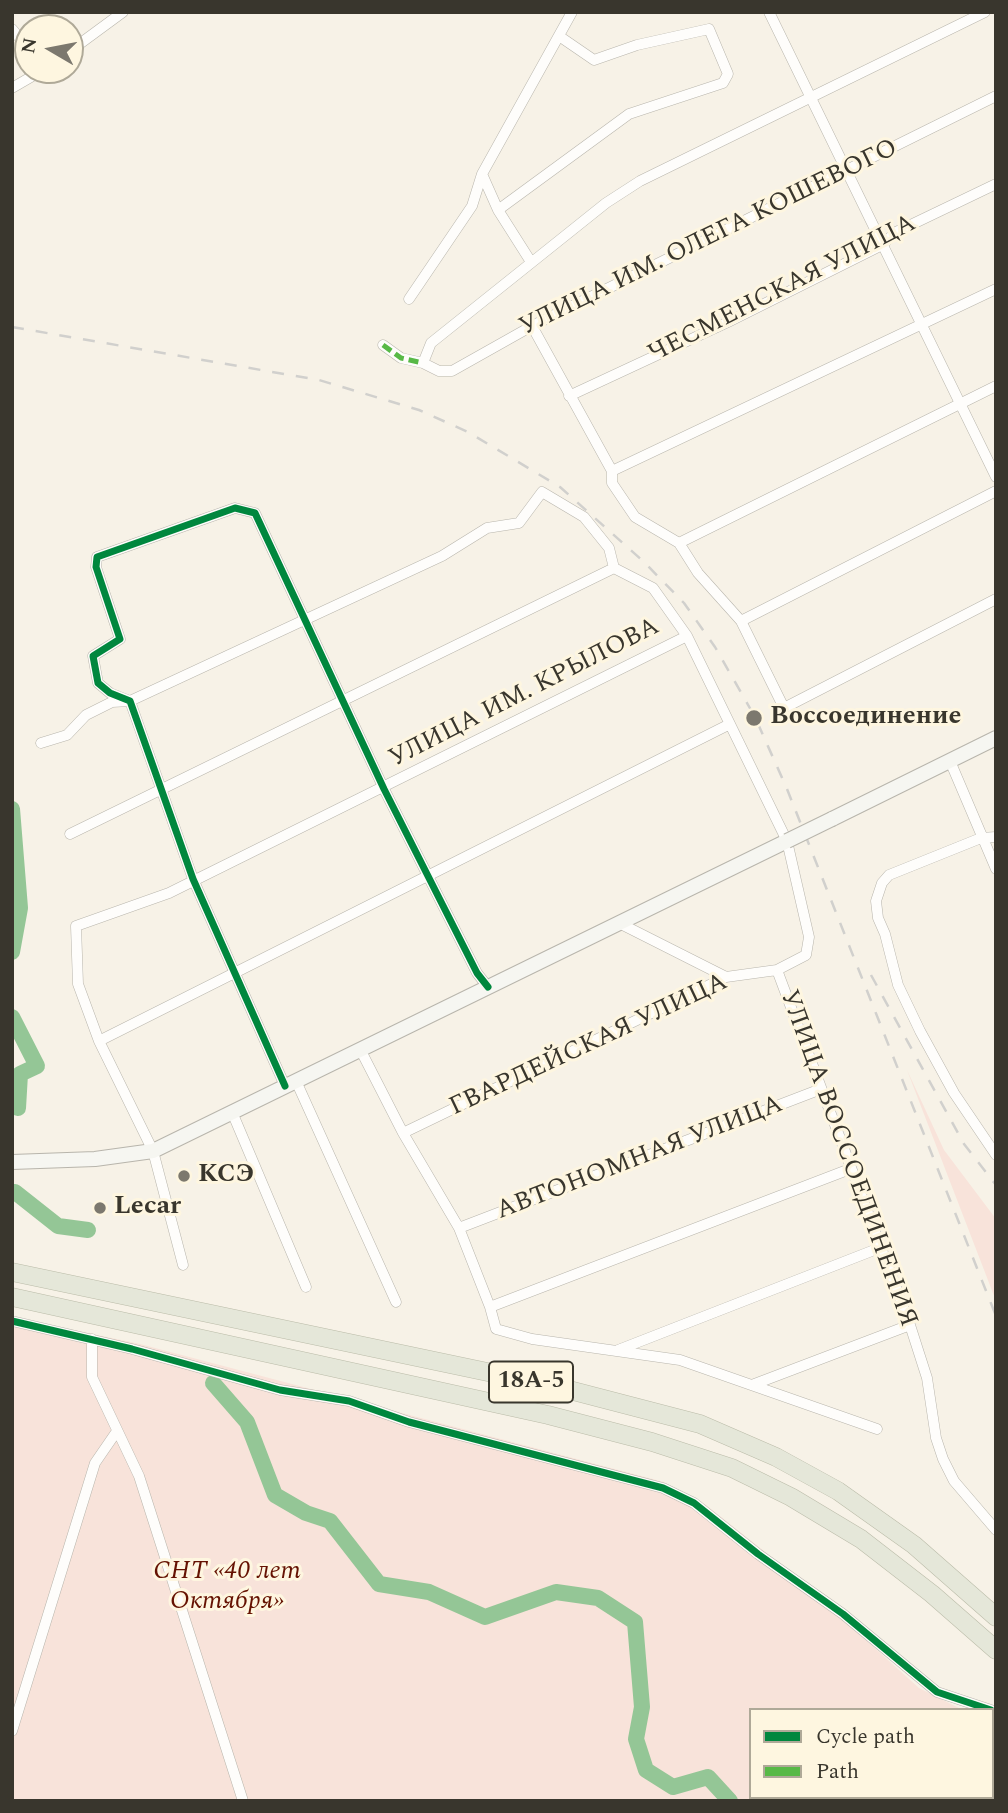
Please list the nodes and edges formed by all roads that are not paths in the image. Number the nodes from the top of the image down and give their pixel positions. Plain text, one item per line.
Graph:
1 (123, 12) edge
2 (572, 12) edge
3 (769, 12) edge
4 (985, 12) edge
5 (559, 36) junction
6 (84, 41) edge
7 (996, 96) edge
8 (808, 97) junction
9 (845, 171) junction
10 (482, 174) junction
11 (996, 184) edge
12 (498, 210) junction
13 (882, 244) junction
14 (531, 262) junction
15 (996, 289) edge
16 (409, 299) dead end
17 (922, 325) junction
18 (533, 326) junction
19 (383, 345) dead end
20 (423, 363) junction
21 (996, 386) edge
22 (569, 396) junction
23 (961, 403) junction
24 (612, 471) junction
25 (996, 477) edge
26 (996, 491) edge
27 (679, 543) junction
28 (614, 568) junction
29 (996, 599) edge
30 (303, 620) junction
31 (741, 621) junction
32 (687, 636) junction
33 (130, 701) junction
34 (345, 702) junction
35 (730, 724) junction
36 (996, 738) edge
37 (41, 743) dead end
38 (950, 761) junction
39 (384, 789) junction
40 (160, 791) junction
41 (70, 834) dead end
42 (996, 837) edge
43 (981, 838) junction
44 (787, 841) junction
45 (996, 869) edge
46 (427, 876) junction
47 (193, 879) junction
48 (619, 923) junction
49 (778, 970) junction
50 (234, 973) junction
51 (726, 977) junction
52 (488, 987) junction
53 (99, 1041) junction
54 (360, 1049) junction
55 (290, 1084) junction
56 (821, 1089) junction
57 (232, 1112) junction
58 (403, 1133) junction
59 (153, 1151) junction
60 (996, 1155) edge
61 (12, 1162) edge
62 (850, 1169) junction
63 (459, 1228) junction
64 (881, 1247) junction
65 (183, 1265) dead end
66 (12, 1272) edge
67 (306, 1287) dead end
68 (12, 1297) edge
69 (396, 1302) dead end
70 (490, 1307) junction
71 (12, 1321) edge
72 (910, 1325) junction
73 (92, 1339) junction
74 (618, 1350) junction
75 (752, 1385) junction
76 (877, 1429) dead end
77 (117, 1431) junction
78 (996, 1530) edge
79 (996, 1617) edge
80 (991, 1646) edge
81 (987, 1708) edge
82 (12, 1731) edge
83 (243, 1801) edge

1 - 6 street
2 - 5 street
3 - 8 street
4 - 8 street
5 - 10 street
5 - 12 street
7 - 9 street, УЛИЦА ИМ. ОЛЕГА КОШЕВОГО
8 - 9 street
8 - 14 street
9 - 13 street
9 - 18 street, УЛИЦА ИМ. ОЛЕГА КОШЕВОГО
10 - 12 street
10 - 16 street
11 - 13 street, ЧЕСМЕНСКАЯ УЛИЦА
12 - 14 street
13 - 17 street
13 - 22 street, ЧЕСМЕНСКАЯ УЛИЦА
14 - 20 street
15 - 17 street
17 - 23 street
17 - 24 street
18 - 20 street, УЛИЦА ИМ. ОЛЕГА КОШЕВОГО
18 - 22 street
19 - 20 street, УЛИЦА ИМ. ОЛЕГА КОШЕВОГО
21 - 23 street
22 - 24 street
23 - 25 street
23 - 27 street
24 - 27 street
26 - 31 street
27 - 31 street
28 - 30 street
28 - 32 street, УЛИЦА ВОССОЕДИНЕНИЯ
28 - 34 street
29 - 31 street
30 - 33 street
30 - 33 street
30 - 34 street
32 - 35 street, УЛИЦА ВОССОЕДИНЕНИЯ
32 - 39 street, УЛИЦА ИМ. КРЫЛОВА
33 - 37 street
33 - 40 street
34 - 39 street
34 - 40 street
35 - 44 street, УЛИЦА ВОССОЕДИНЕНИЯ
35 - 46 street
36 - 38 main road
38 - 43 street
38 - 44 main road, bridge
39 - 46 street
39 - 47 street, УЛИЦА ИМ. КРЫЛОВА
40 - 41 street
40 - 47 street
42 - 43 street
43 - 45 street
43 - 60 street
44 - 48 main road
44 - 49 street, УЛИЦА ВОССОЕДИНЕНИЯ
46 - 50 street
46 - 52 street
47 - 50 street
47 - 53 street, УЛИЦА ИМ. КРЫЛОВА
48 - 51 street
48 - 52 main road
49 - 51 street, ГВАРДЕЙСКАЯ УЛИЦА
49 - 56 street, УЛИЦА ВОССОЕДИНЕНИЯ
50 - 53 street
50 - 55 street
51 - 58 street, ГВАРДЕЙСКАЯ УЛИЦА
52 - 54 main road
53 - 59 street
54 - 55 main road
54 - 58 street
55 - 57 main road
55 - 69 street
56 - 62 street, УЛИЦА ВОССОЕДИНЕНИЯ
56 - 63 street, АВТОНОМНАЯ УЛИЦА
57 - 59 main road
57 - 67 street
58 - 63 street
59 - 61 main road
59 - 65 street
62 - 64 street, УЛИЦА ВОССОЕДИНЕНИЯ
62 - 70 street
63 - 70 street
64 - 72 street, УЛИЦА ВОССОЕДИНЕНИЯ
64 - 74 street
66 - 79 highway, 18А-5
68 - 80 highway, 18А-5
70 - 74 street
71 - 73 street
72 - 75 street
72 - 78 street, УЛИЦА ВОССОЕДИНЕНИЯ
73 - 77 street
73 - 81 street
74 - 75 street
75 - 76 street
77 - 82 street
77 - 83 street

